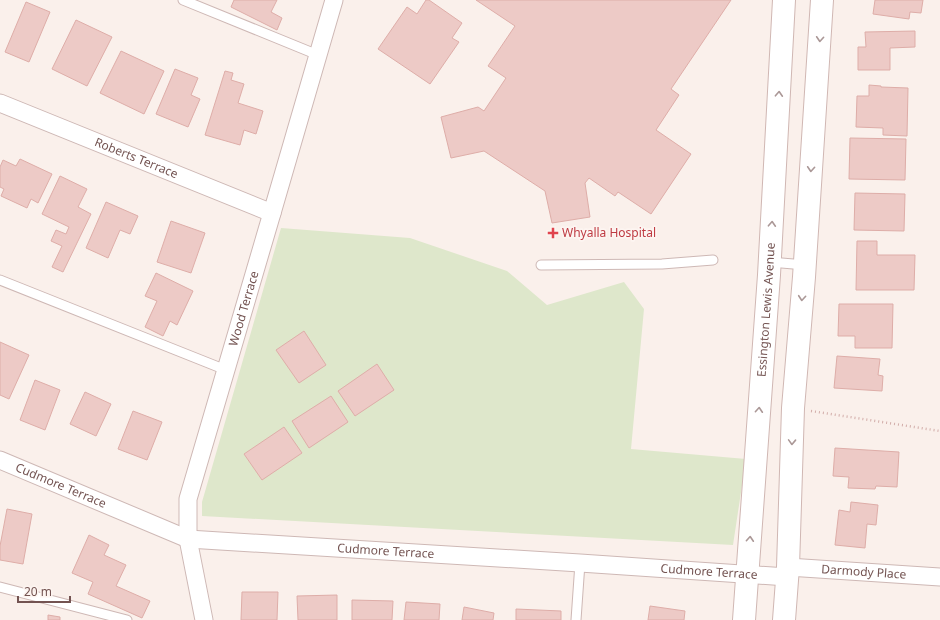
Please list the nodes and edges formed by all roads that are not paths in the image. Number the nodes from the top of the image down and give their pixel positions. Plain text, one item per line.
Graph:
1 (183, 0) edge
2 (334, 0) edge
3 (784, 0) edge
4 (822, 0) edge
5 (318, 55) junction
6 (0, 103) edge
7 (272, 213) junction
8 (713, 260) dead end
9 (770, 262) junction
10 (541, 265) dead end
11 (805, 265) junction
12 (0, 280) edge
13 (226, 370) junction
14 (0, 460) edge
15 (188, 539) junction
16 (580, 563) junction
17 (788, 572) junction
18 (747, 574) junction
19 (940, 577) edge
20 (0, 587) edge
21 (127, 620) edge
22 (204, 620) edge
23 (576, 620) edge
24 (744, 620) edge
25 (784, 620) edge

1 - 5 lane
2 - 5 street, Wood Terrace
9 -> 3 street, Essington Lewis Avenue
4 -> 11 street
5 - 7 street, Wood Terrace
6 - 7 street, Roberts Terrace
7 - 13 street, Wood Terrace
8 - 10 lane
9 - 11 lane
18 -> 9 street, Essington Lewis Avenue
11 -> 17 street
12 - 13 lane
13 - 15 street, Wood Terrace
14 - 15 street, Cudmore Terrace
15 - 16 street, Cudmore Terrace
15 - 22 street, Wood Terrace
16 - 18 street, Cudmore Terrace
16 - 23 lane
17 - 18 street, Cudmore Terrace
17 - 19 street, Darmody Place
17 - 25 street
18 - 24 street, Essington Lewis Avenue
20 - 21 lane

